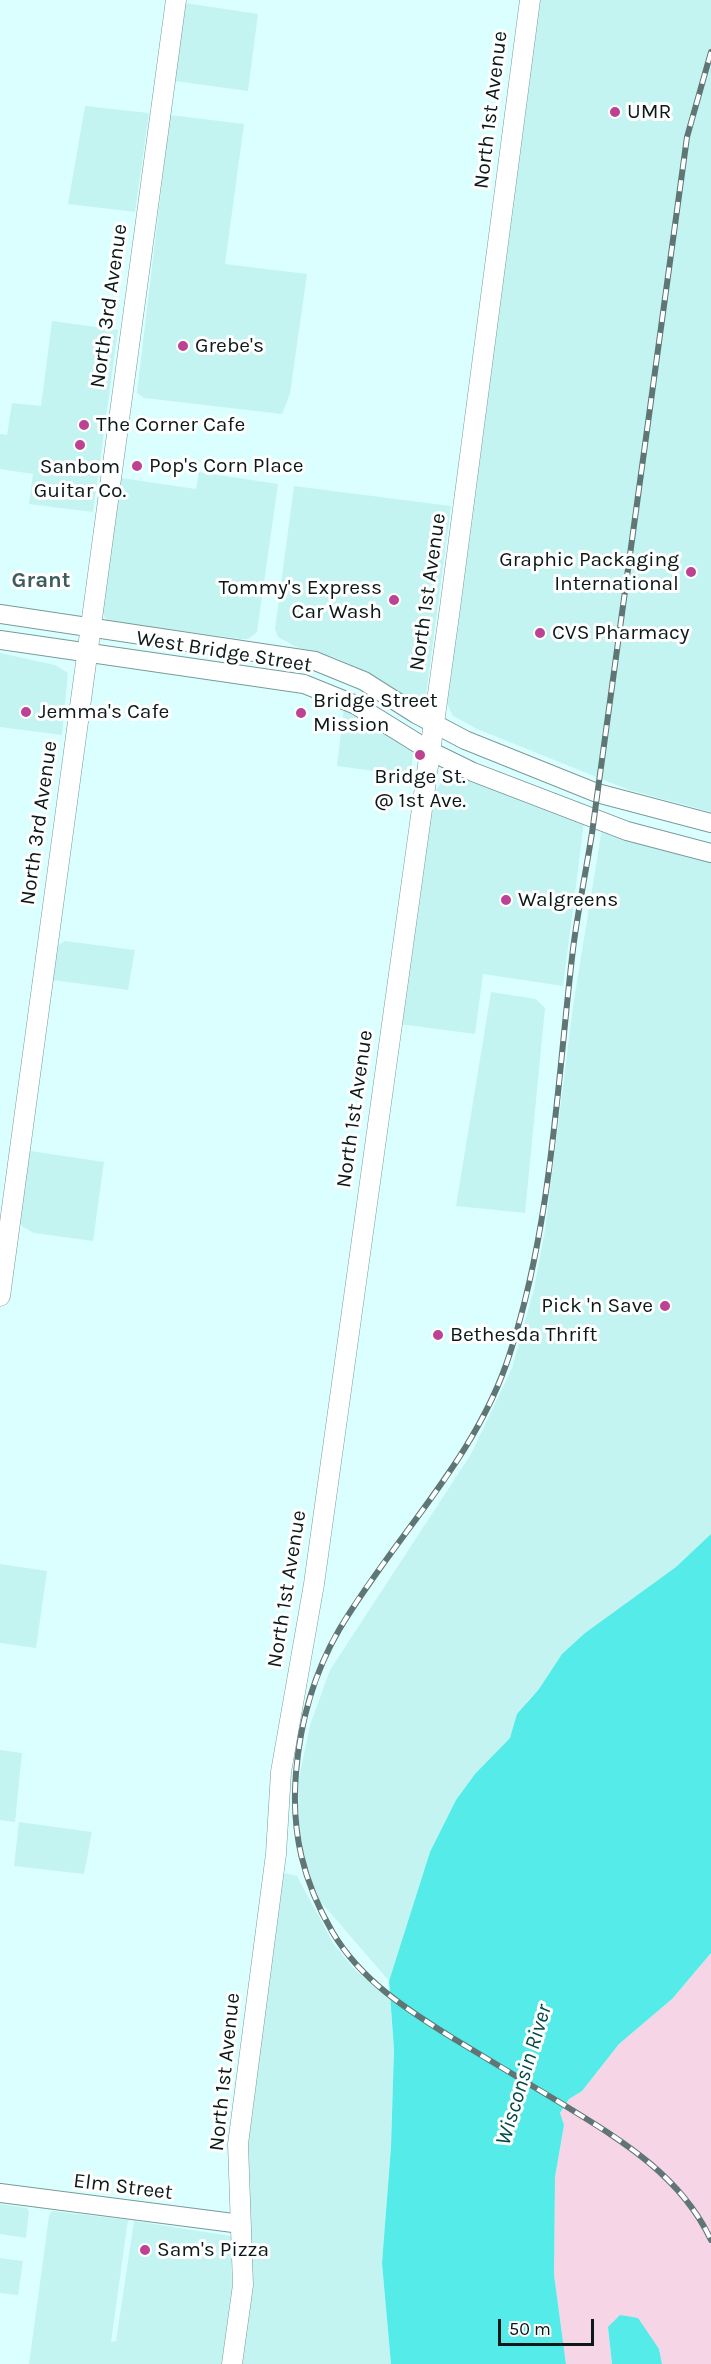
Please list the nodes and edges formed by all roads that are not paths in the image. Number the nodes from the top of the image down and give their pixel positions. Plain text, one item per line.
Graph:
1 (176, 0) edge
2 (530, 0) edge
3 (0, 614) edge
4 (89, 628) junction
5 (0, 640) edge
6 (85, 654) junction
7 (434, 724) junction
8 (430, 752) junction
9 (711, 823) edge
10 (711, 853) edge
11 (0, 1296) edge
12 (0, 2193) edge
13 (241, 2224) junction
14 (232, 2364) edge

1 - 4 main road, North 3rd Avenue
2 - 7 main road, North 1st Avenue
3 - 4 main road, West Bridge Street
4 - 6 main road, North 3rd Avenue
4 - 7 main road, West Bridge Street
5 - 6 main road, West Bridge Street
6 - 8 main road, West Bridge Street
6 - 11 main road, North 3rd Avenue
7 - 8 main road, North 1st Avenue
7 - 9 main road, West Bridge Street
8 - 10 main road, West Bridge Street
8 - 13 main road, North 1st Avenue
12 - 13 main road, Elm Street
13 - 14 main road, North 1st Avenue

